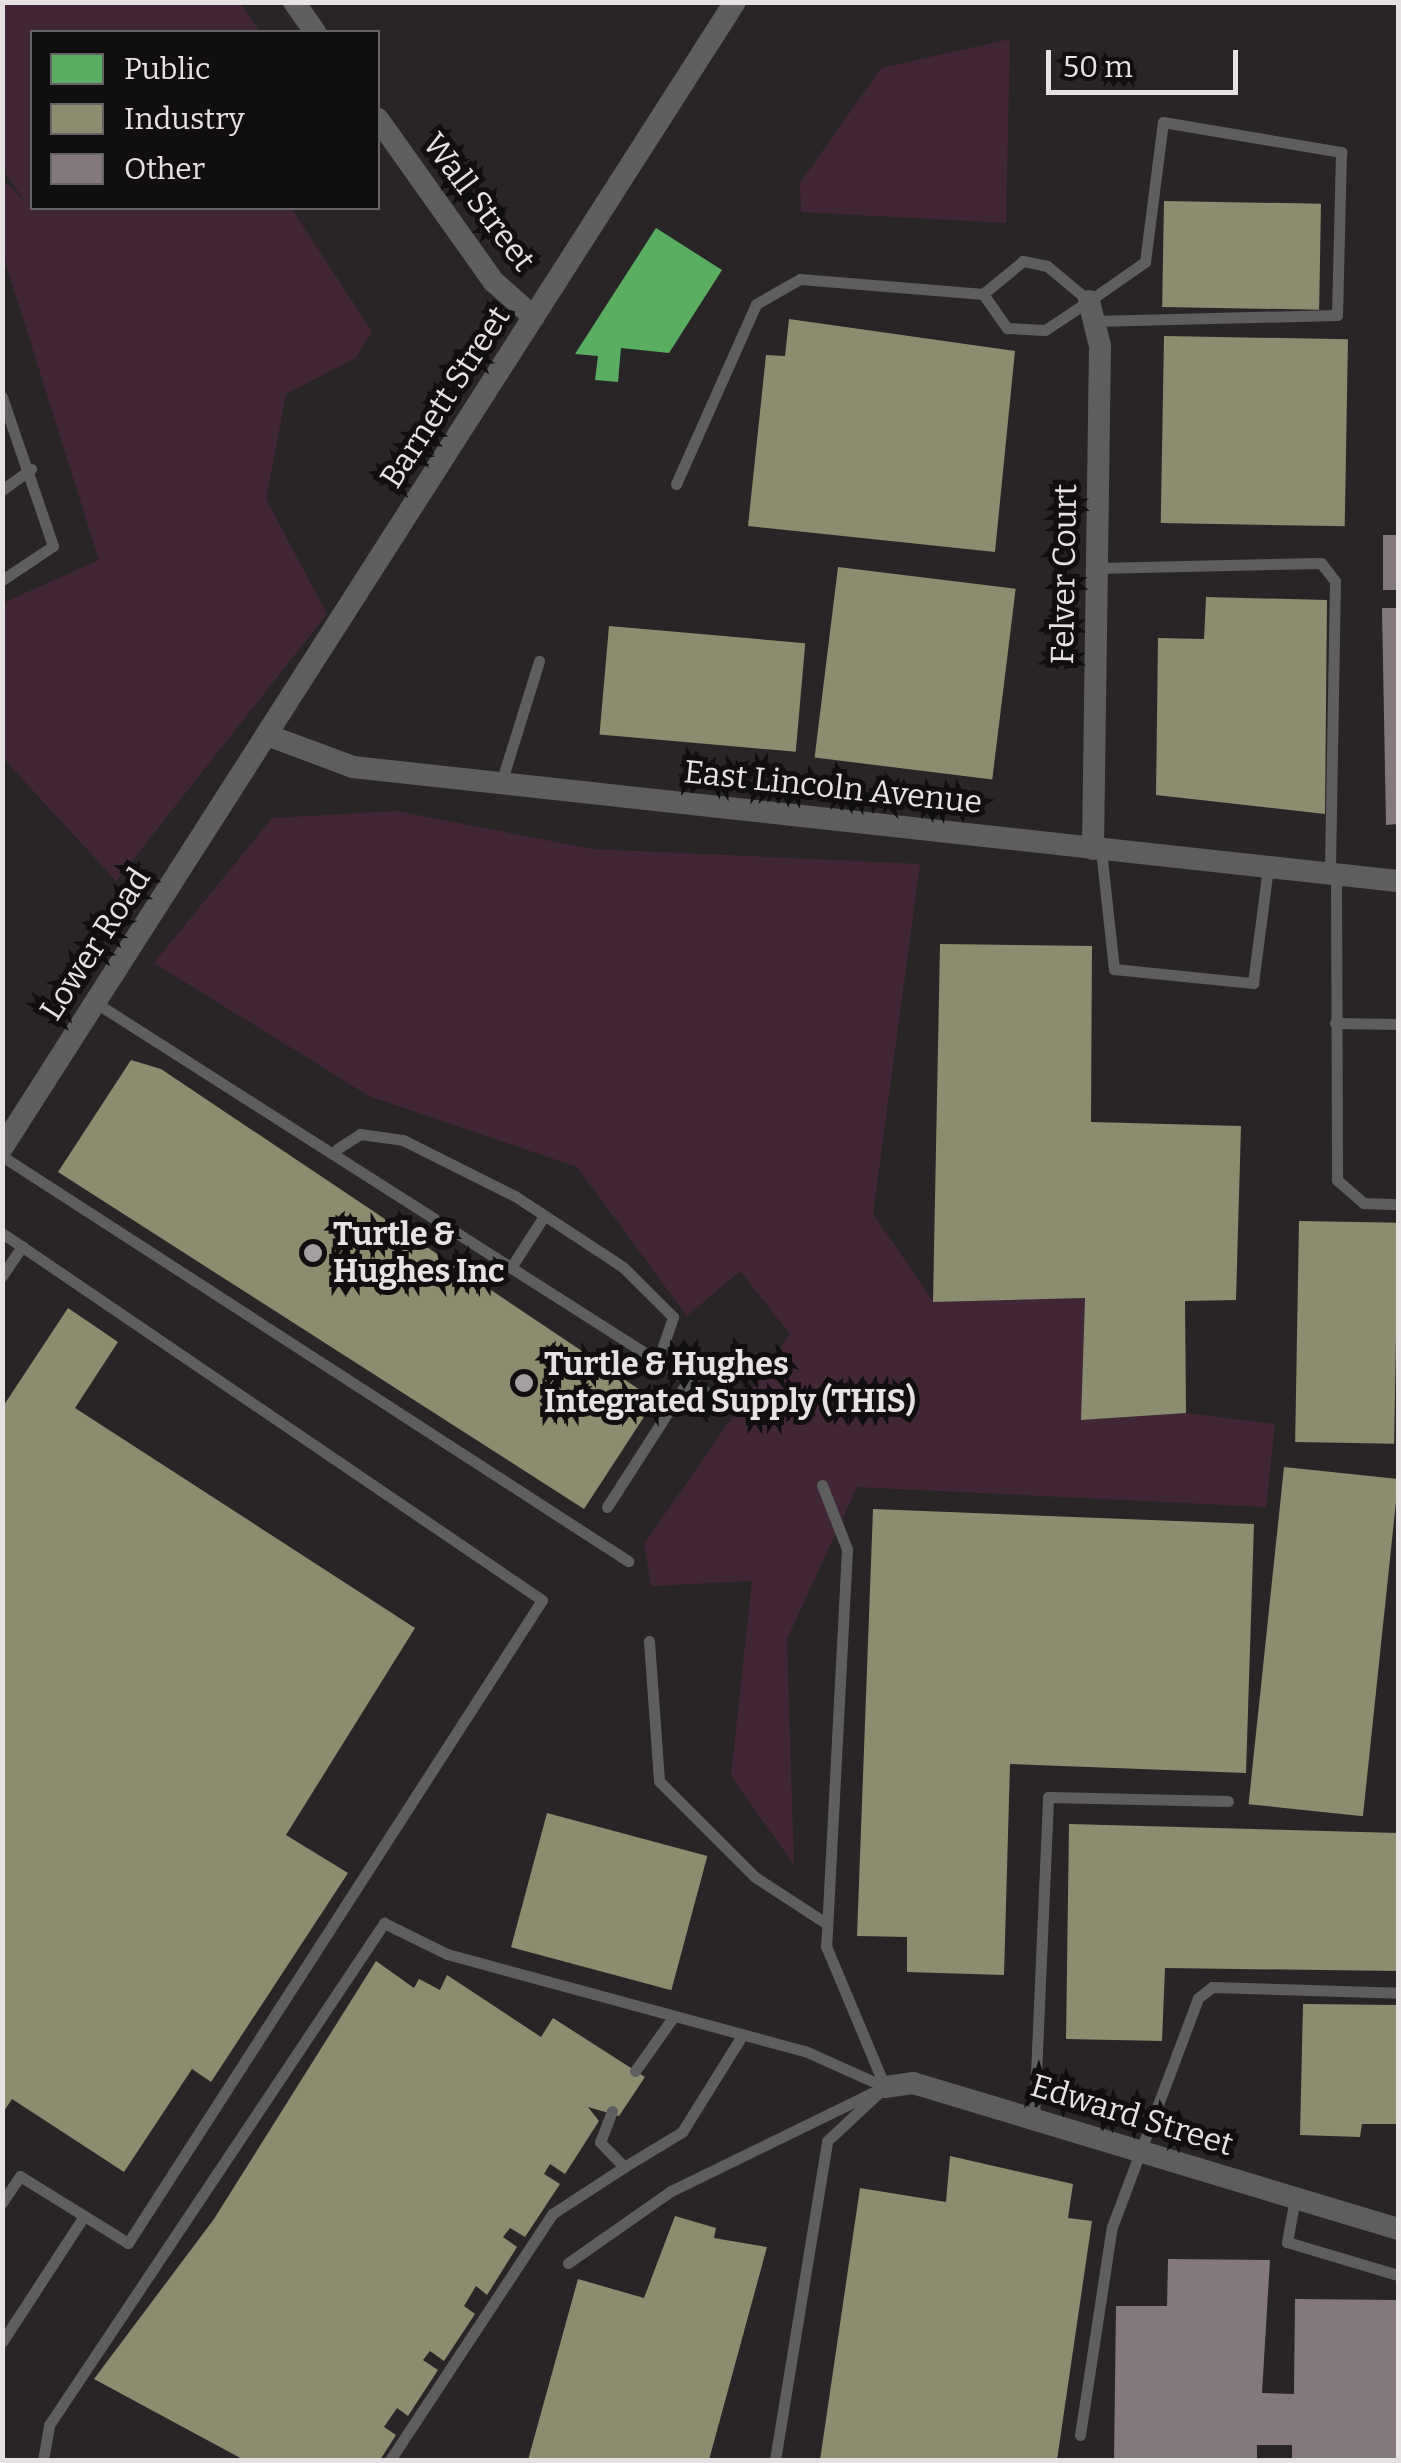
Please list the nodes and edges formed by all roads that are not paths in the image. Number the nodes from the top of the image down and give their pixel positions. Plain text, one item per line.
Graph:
1 (294, 2) edge
2 (736, 2) edge
3 (314, 30) edge
4 (380, 122) edge
5 (983, 294) junction
6 (1092, 311) junction
7 (534, 317) junction
8 (2, 397) edge
9 (30, 470) junction
10 (676, 484) dead end
11 (2, 490) edge
12 (1097, 568) junction
13 (2, 580) edge
14 (539, 661) dead end
15 (267, 736) junction
16 (501, 783) junction
17 (209, 826) joint
18 (1097, 849) junction
19 (1268, 867) junction
20 (1333, 874) junction
21 (1398, 881) edge
22 (96, 1003) junction
23 (1335, 1022) junction
24 (1398, 1024) edge
25 (5, 1142) edge
26 (337, 1149) junction
27 (1398, 1204) edge
28 (544, 1216) junction
29 (2, 1233) edge
30 (22, 1246) junction
31 (512, 1266) junction
32 (2, 1276) edge
33 (658, 1361) junction
34 (688, 1381) junction
35 (717, 1400) dead end
36 (822, 1486) dead end
37 (607, 1507) dead end
38 (628, 1561) dead end
39 (649, 1641) dead end
40 (1228, 1801) dead end
41 (827, 1924) junction
42 (1398, 1994) edge
43 (674, 2016) junction
44 (742, 2034) junction
45 (636, 2071) dead end
46 (885, 2087) junction
47 (612, 2111) dead end
48 (1034, 2120) junction
49 (1144, 2153) junction
50 (624, 2166) junction
51 (1295, 2198) junction
52 (2, 2204) edge
53 (84, 2216) junction
54 (1359, 2218) junction
55 (1398, 2220) edge
56 (1398, 2228) edge
57 (568, 2263) dead end
58 (1398, 2275) edge
59 (2, 2342) edge
60 (1080, 2435) dead end
61 (43, 2460) edge
62 (390, 2460) edge
63 (775, 2460) edge

1 - 3 street
2 - 7 street, Barnett Street
4 - 7 street, Wall Street
5 - 6 lane
5 - 6 lane
5 - 10 lane
6 - 6 lane
6 - 12 street, Felver Court
7 - 15 street, Barnett Street
8 - 9 lane
9 - 11 lane
9 - 13 lane
12 - 18 street, Felver Court
12 - 20 lane
14 - 16 lane
15 - 16 street, East Lincoln Avenue
15 - 17 street, Barnett Street
16 - 18 street, East Lincoln Avenue
17 - 22 street, Lower Road
18 - 19 street, East Lincoln Avenue
18 - 19 lane
19 - 20 street, East Lincoln Avenue
20 - 21 street, East Lincoln Avenue
20 - 23 lane
22 - 25 street, Lower Road
22 - 26 lane
23 - 24 lane
23 - 27 lane
25 - 38 lane
26 - 28 lane
26 - 31 lane
28 - 31 lane
28 - 33 lane
29 - 30 lane
30 - 32 lane
30 - 53 lane
31 - 33 lane
33 - 34 lane
34 - 35 lane
34 - 37 lane
36 - 41 lane
39 - 41 lane
40 - 48 lane
41 - 46 lane
42 - 49 lane
43 - 44 lane
43 - 45 lane
43 - 61 lane
44 - 46 lane
44 - 50 lane
46 - 48 street, Edward Street
46 - 57 lane
46 - 63 lane
47 - 50 lane
48 - 49 street, Edward Street
49 - 51 street, Edward Street
49 - 60 lane
50 - 62 lane
51 - 54 street, Edward Street
51 - 58 lane
52 - 53 lane
53 - 59 lane
54 - 55 street, Edward Street
54 - 56 street, Edward Street

